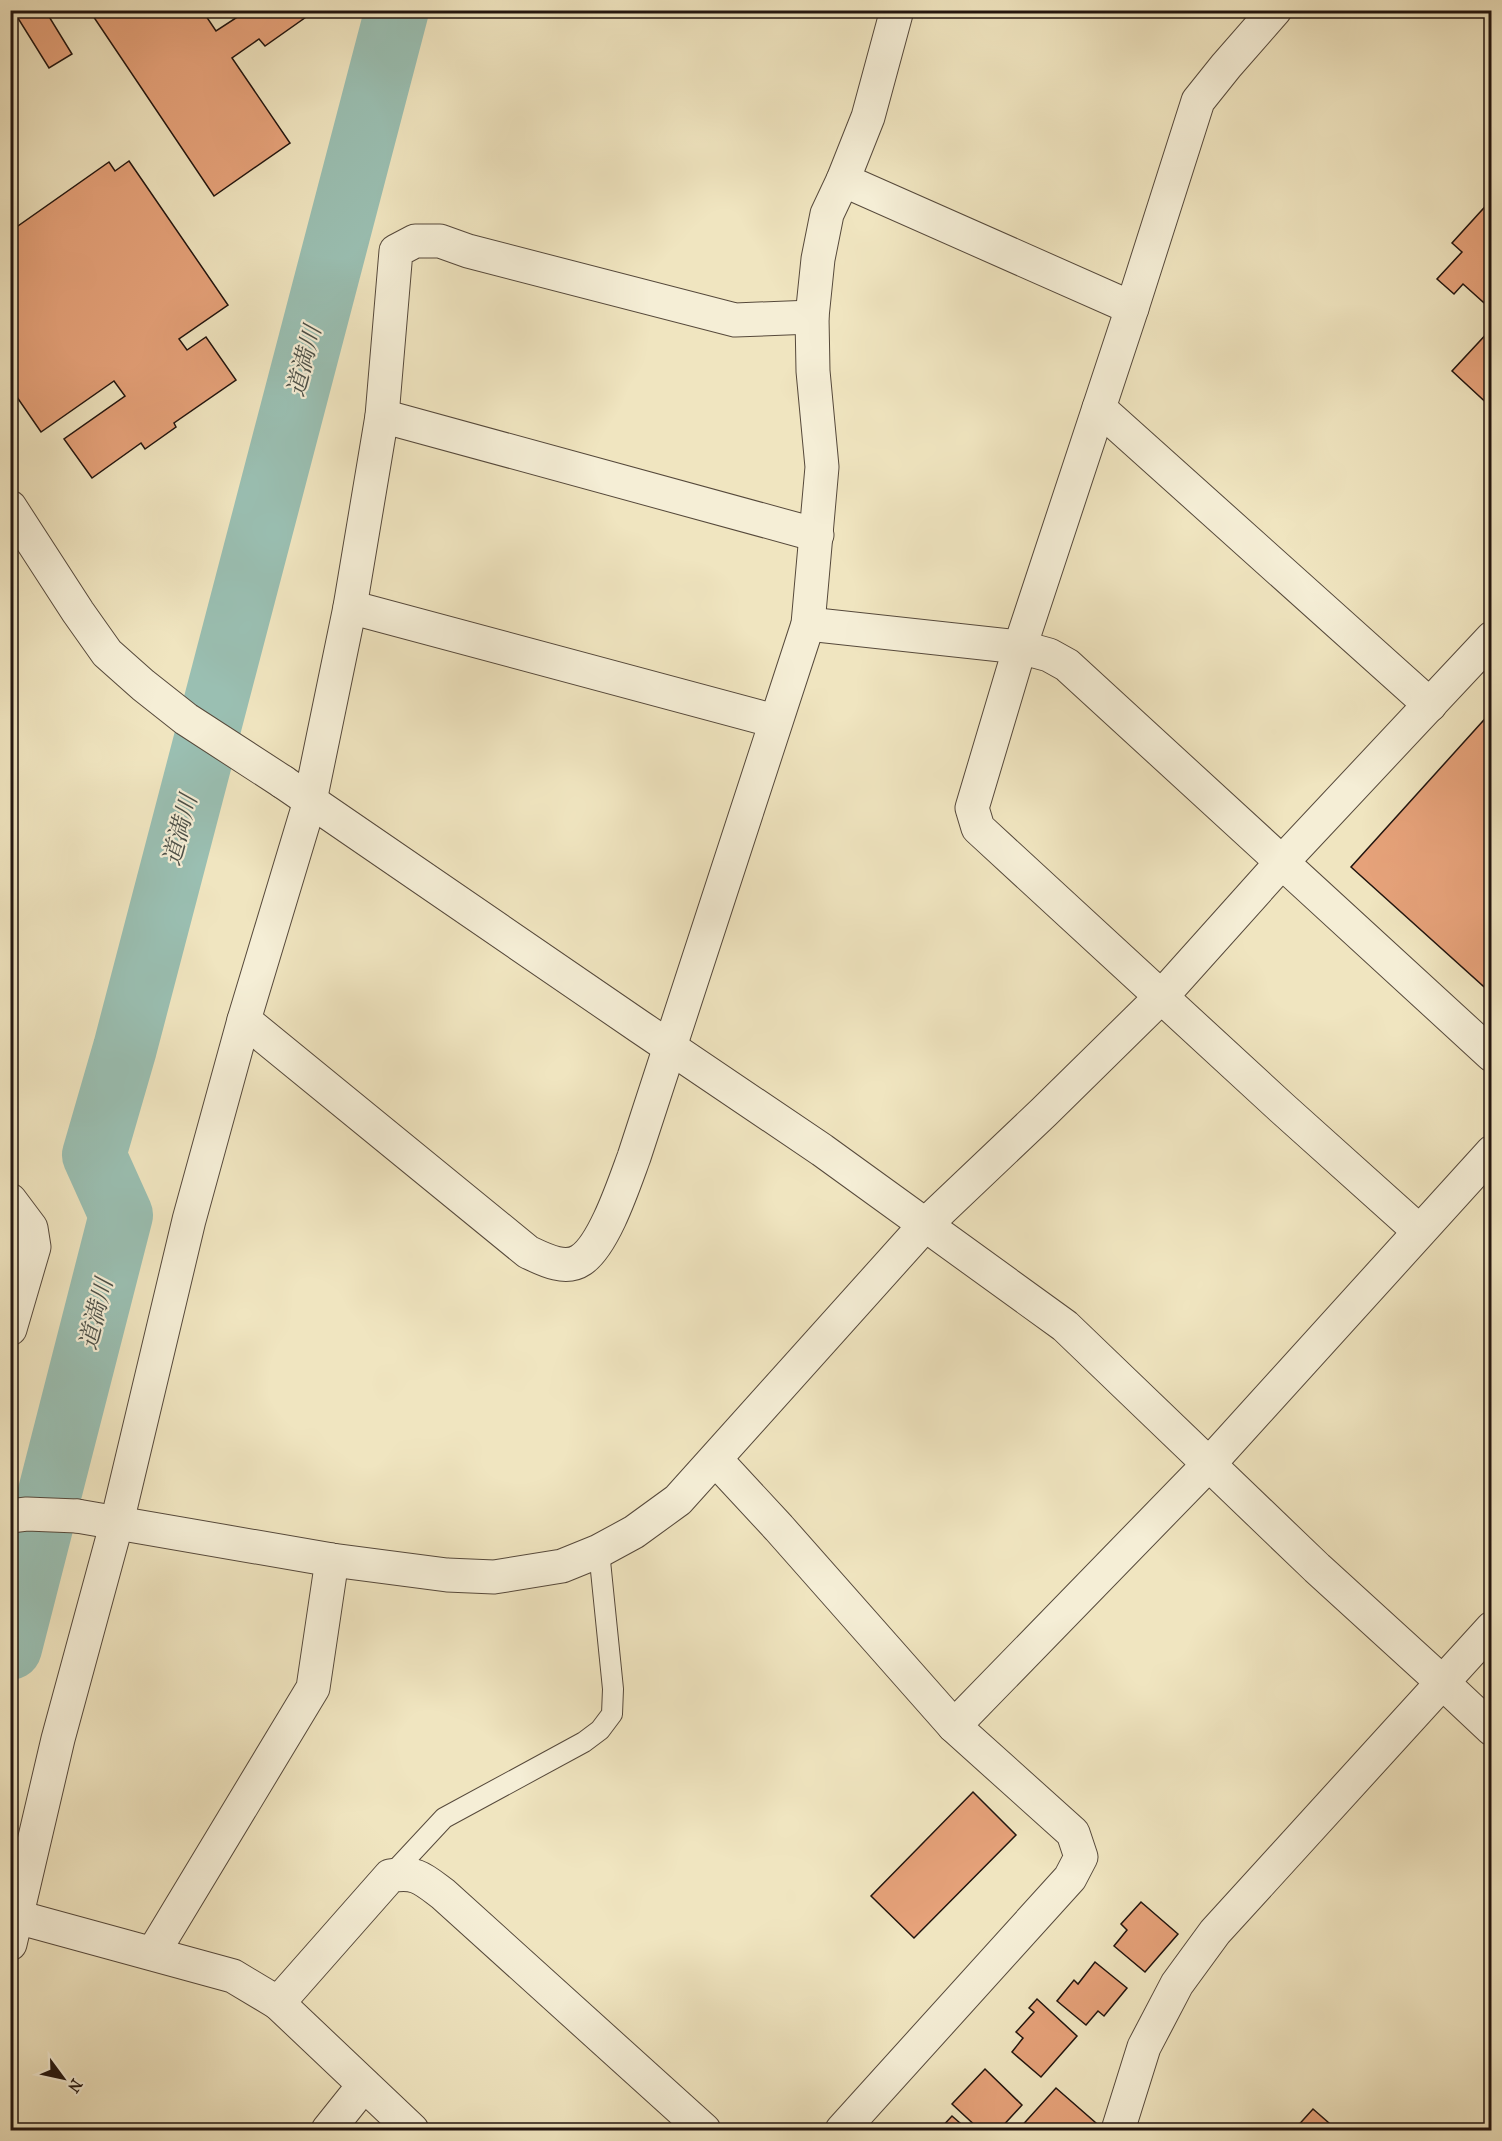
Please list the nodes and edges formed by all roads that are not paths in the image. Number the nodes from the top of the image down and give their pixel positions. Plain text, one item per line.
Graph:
1 (897, 10) edge
2 (1275, 10) edge
3 (843, 180) junction
4 (1132, 308) junction
5 (812, 317) junction
6 (1099, 408) junction
7 (382, 416) junction
8 (10, 507) edge
9 (817, 535) junction
10 (350, 607) junction
11 (808, 624) junction
12 (1491, 638) edge
13 (1020, 647) junction
14 (1430, 705) junction
15 (775, 721) junction
16 (310, 801) junction
17 (1282, 862) junction
18 (1161, 997) junction
19 (244, 1020) junction
20 (670, 1047) junction
21 (1491, 1055) edge
22 (1491, 1152) edge
23 (10, 1200) edge
24 (925, 1225) junction
25 (1419, 1231) junction
26 (10, 1329) edge
27 (716, 1460) junction
28 (1209, 1464) junction
29 (10, 1516) edge
30 (117, 1522) junction
31 (599, 1551) junction
32 (332, 1560) junction
33 (1491, 1628) edge
34 (1442, 1682) junction
35 (954, 1726) junction
36 (1491, 1729) edge
37 (390, 1876) junction
38 (13, 1925) edge
39 (153, 1953) junction
40 (278, 2003) junction
41 (364, 2085) junction
42 (328, 2130) edge
43 (412, 2130) edge
44 (704, 2130) edge
45 (842, 2130) edge
46 (1118, 2130) edge

1 - 3 street
2 - 4 street
3 - 4 street
3 - 5 street
4 - 6 street
5 - 7 street
5 - 9 street
6 - 13 street
6 - 14 street
7 - 9 street
7 - 10 street
8 - 16 street
9 - 11 street
10 - 15 street
10 - 16 street
11 - 13 street
11 - 15 street
12 - 14 street
13 - 17 street
13 - 18 street
14 - 17 street
15 - 20 street
16 - 19 street
16 - 20 street
17 - 18 street
17 - 21 street
18 - 24 street
18 - 25 street
19 - 20 street
19 - 30 street
20 - 24 street
22 - 25 street
23 - 26 street
24 - 27 street
24 - 28 street
25 - 28 street
27 - 31 street
27 - 35 street
28 - 34 street
28 - 35 street
29 - 30 street
30 - 32 street
30 - 38 street
31 - 32 street
31 - 37 lane
32 - 39 street
33 - 34 street
34 - 36 street
34 - 46 street
35 - 45 street
37 - 40 street
37 - 44 street
38 - 39 street
39 - 40 street
40 - 41 street
41 - 42 street
41 - 43 street

